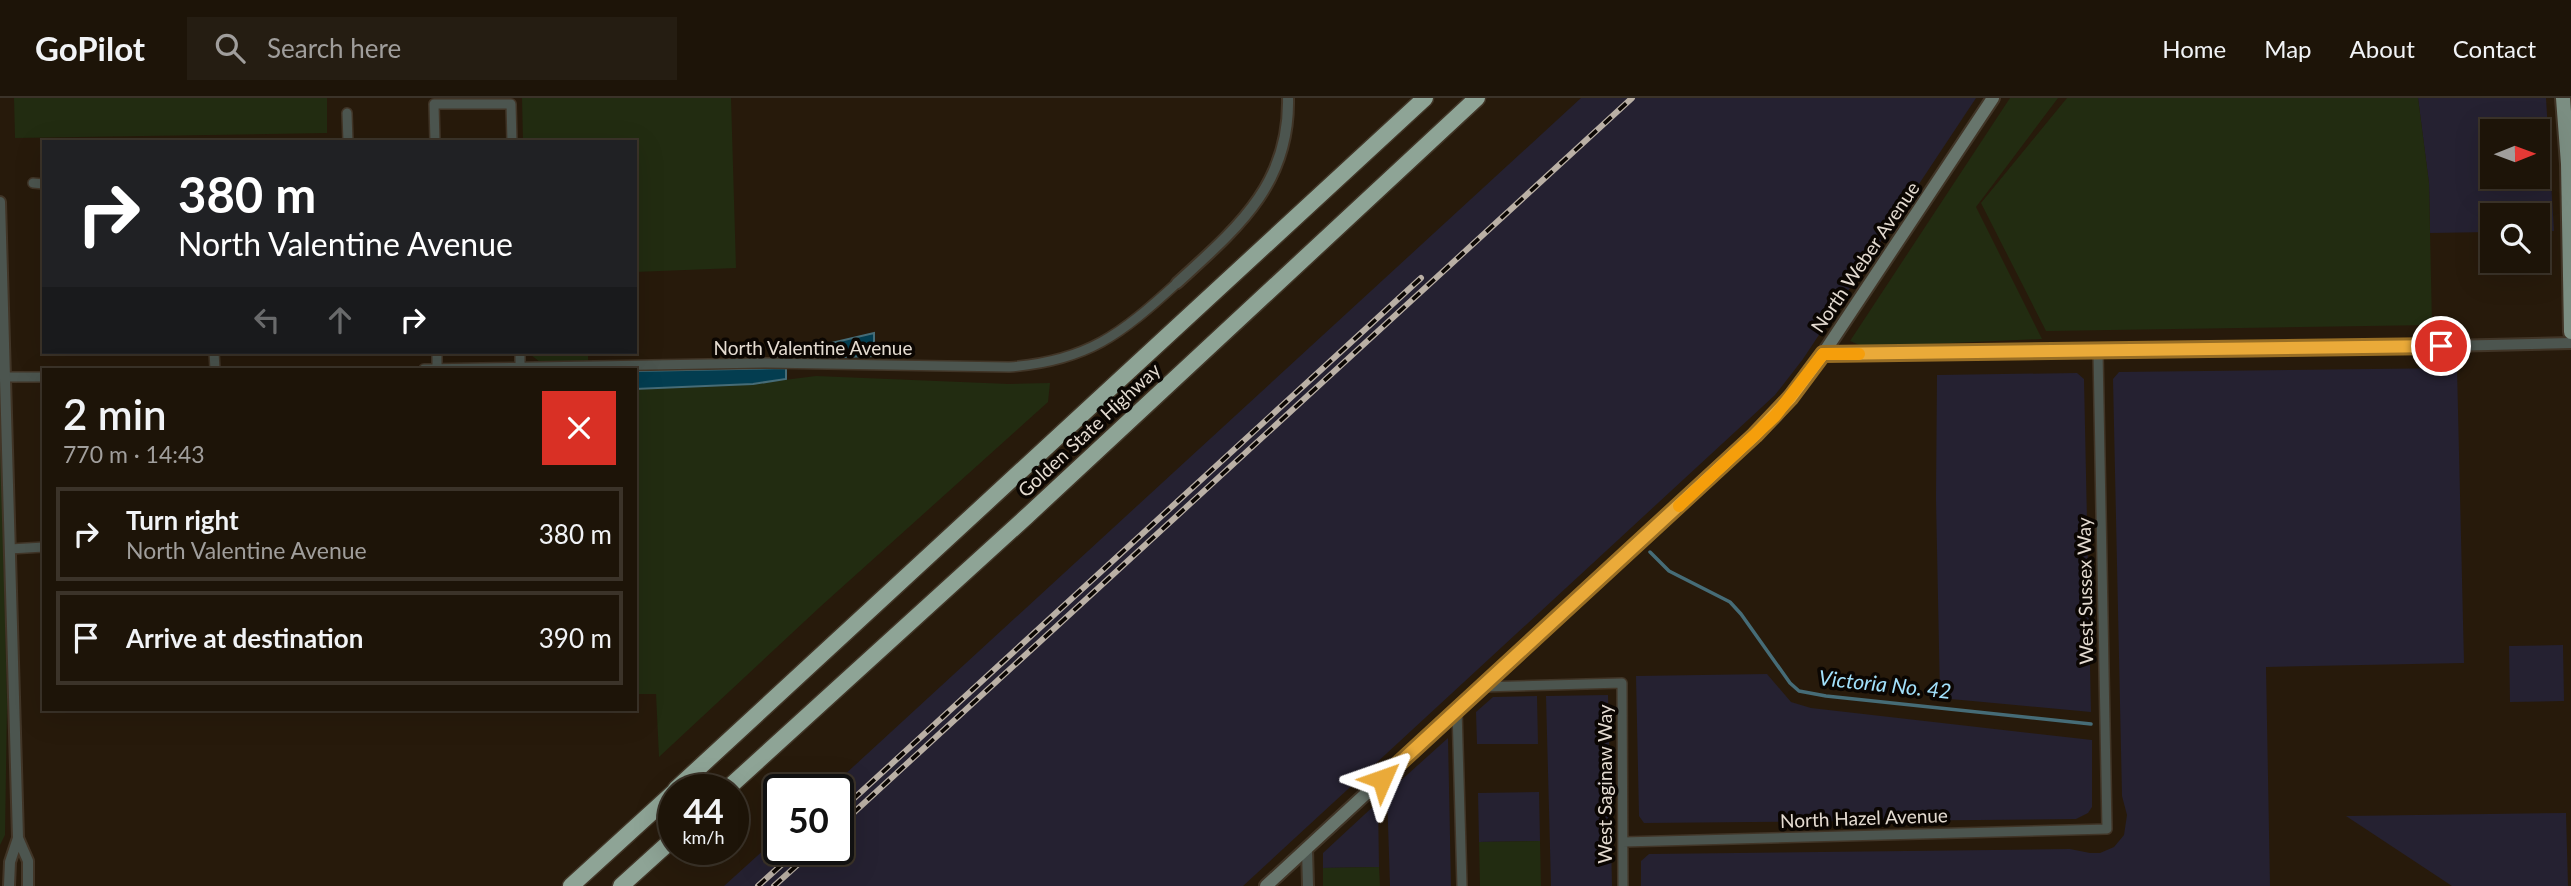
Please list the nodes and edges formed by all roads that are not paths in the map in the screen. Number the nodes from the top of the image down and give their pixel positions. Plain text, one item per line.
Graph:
1 (1288, 98) edge
2 (1425, 98) edge
3 (1477, 98) edge
4 (1993, 98) edge
5 (2563, 98) edge
6 (347, 113) dead end
7 (348, 140) edge
8 (435, 140) edge
9 (512, 140) edge
10 (0, 202) edge
11 (1177, 283) joint
12 (2571, 332) edge
13 (2571, 343) edge
14 (2098, 352) junction
15 (520, 354) edge
16 (1823, 354) junction
17 (520, 367) junction
18 (478, 368) edge
19 (3, 377) edge
20 (42, 377) edge
21 (42, 547) edge
22 (10, 549) junction
23 (1481, 687) junction
24 (1457, 709) junction
25 (692, 774) edge
26 (743, 774) edge
27 (658, 806) edge
28 (2107, 829) joint
29 (18, 838) junction
30 (1623, 842) junction
31 (1307, 849) junction
32 (658, 852) edge
33 (6, 879) edge
34 (28, 886) edge
35 (572, 886) edge
36 (621, 886) edge
37 (1266, 886) edge
38 (1308, 886) edge
39 (1462, 886) edge
40 (1623, 886) edge

1 - 11 street
2 - 25 highway, Golden State Highway
3 - 26 highway, Golden State Highway
4 - 16 main road, North Weber Avenue
5 - 12 main road
6 - 7 street
8 - 9 street
10 - 19 street
11 - 17 street, North Valentine Avenue
13 - 14 street
14 - 16 street
14 - 28 street, West Sussex Way
15 - 17 street
16 - 23 main road, North Weber Avenue
17 - 18 street, North Valentine Avenue
19 - 20 street
19 - 22 street
21 - 22 street
22 - 29 street
23 - 24 main road, North Weber Avenue
23 - 30 street, West Saginaw Way
24 - 31 main road, North Weber Avenue
24 - 39 street
27 - 35 highway, Golden State Highway
28 - 30 street, North Hazel Avenue
29 - 33 street
29 - 34 street
30 - 40 street, West Saginaw Way
31 - 37 main road, North Weber Avenue
31 - 38 street
32 - 36 highway

